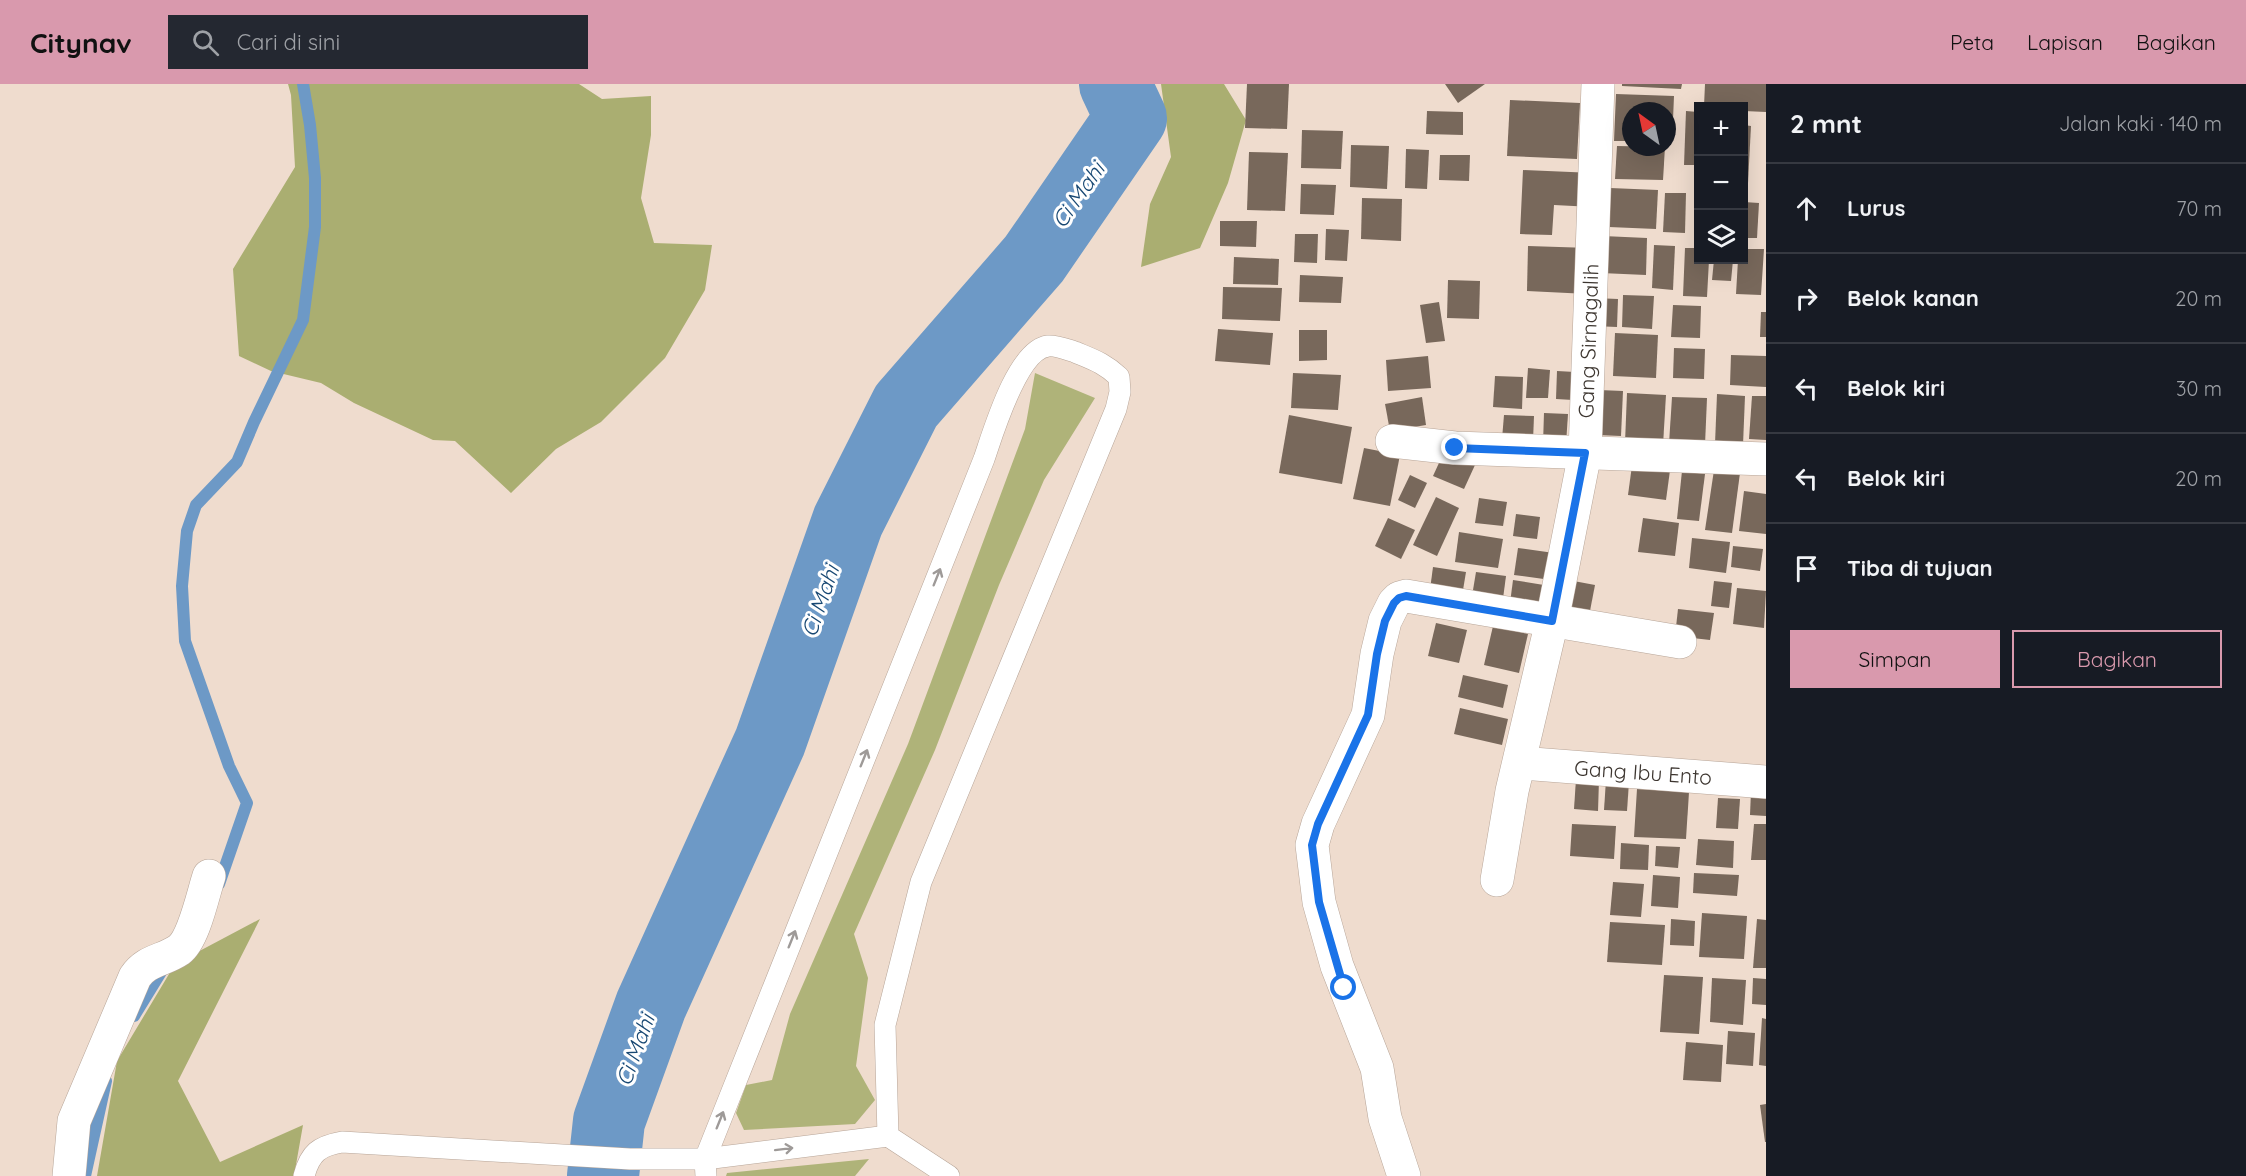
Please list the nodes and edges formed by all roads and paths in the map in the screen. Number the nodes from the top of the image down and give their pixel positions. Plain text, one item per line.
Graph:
1 (1598, 84) edge
2 (1392, 441) dead end
3 (1585, 453) junction
4 (1766, 459) edge
5 (1552, 621) junction
6 (1680, 642) dead end
7 (1520, 763) junction
8 (1766, 782) edge
9 (209, 876) dead end
10 (1497, 880) dead end
11 (888, 1136) junction
12 (705, 1167) edge
13 (69, 1176) edge
14 (304, 1176) edge
15 (949, 1176) edge
16 (1404, 1176) edge

1 - 3 street, Gang Sirnagalih
2 - 3 street
3 - 4 street
3 - 5 street, Gang Sirnagalih
5 - 6 street
5 - 7 street, Gang Sirnagalih
5 - 16 street
7 - 8 street, Gang Ibu Ento
7 - 10 street, Gang Sirnagalih
9 - 13 street
12 -> 11 lane
12 -> 11 lane
11 - 15 lane
12 - 14 lane

